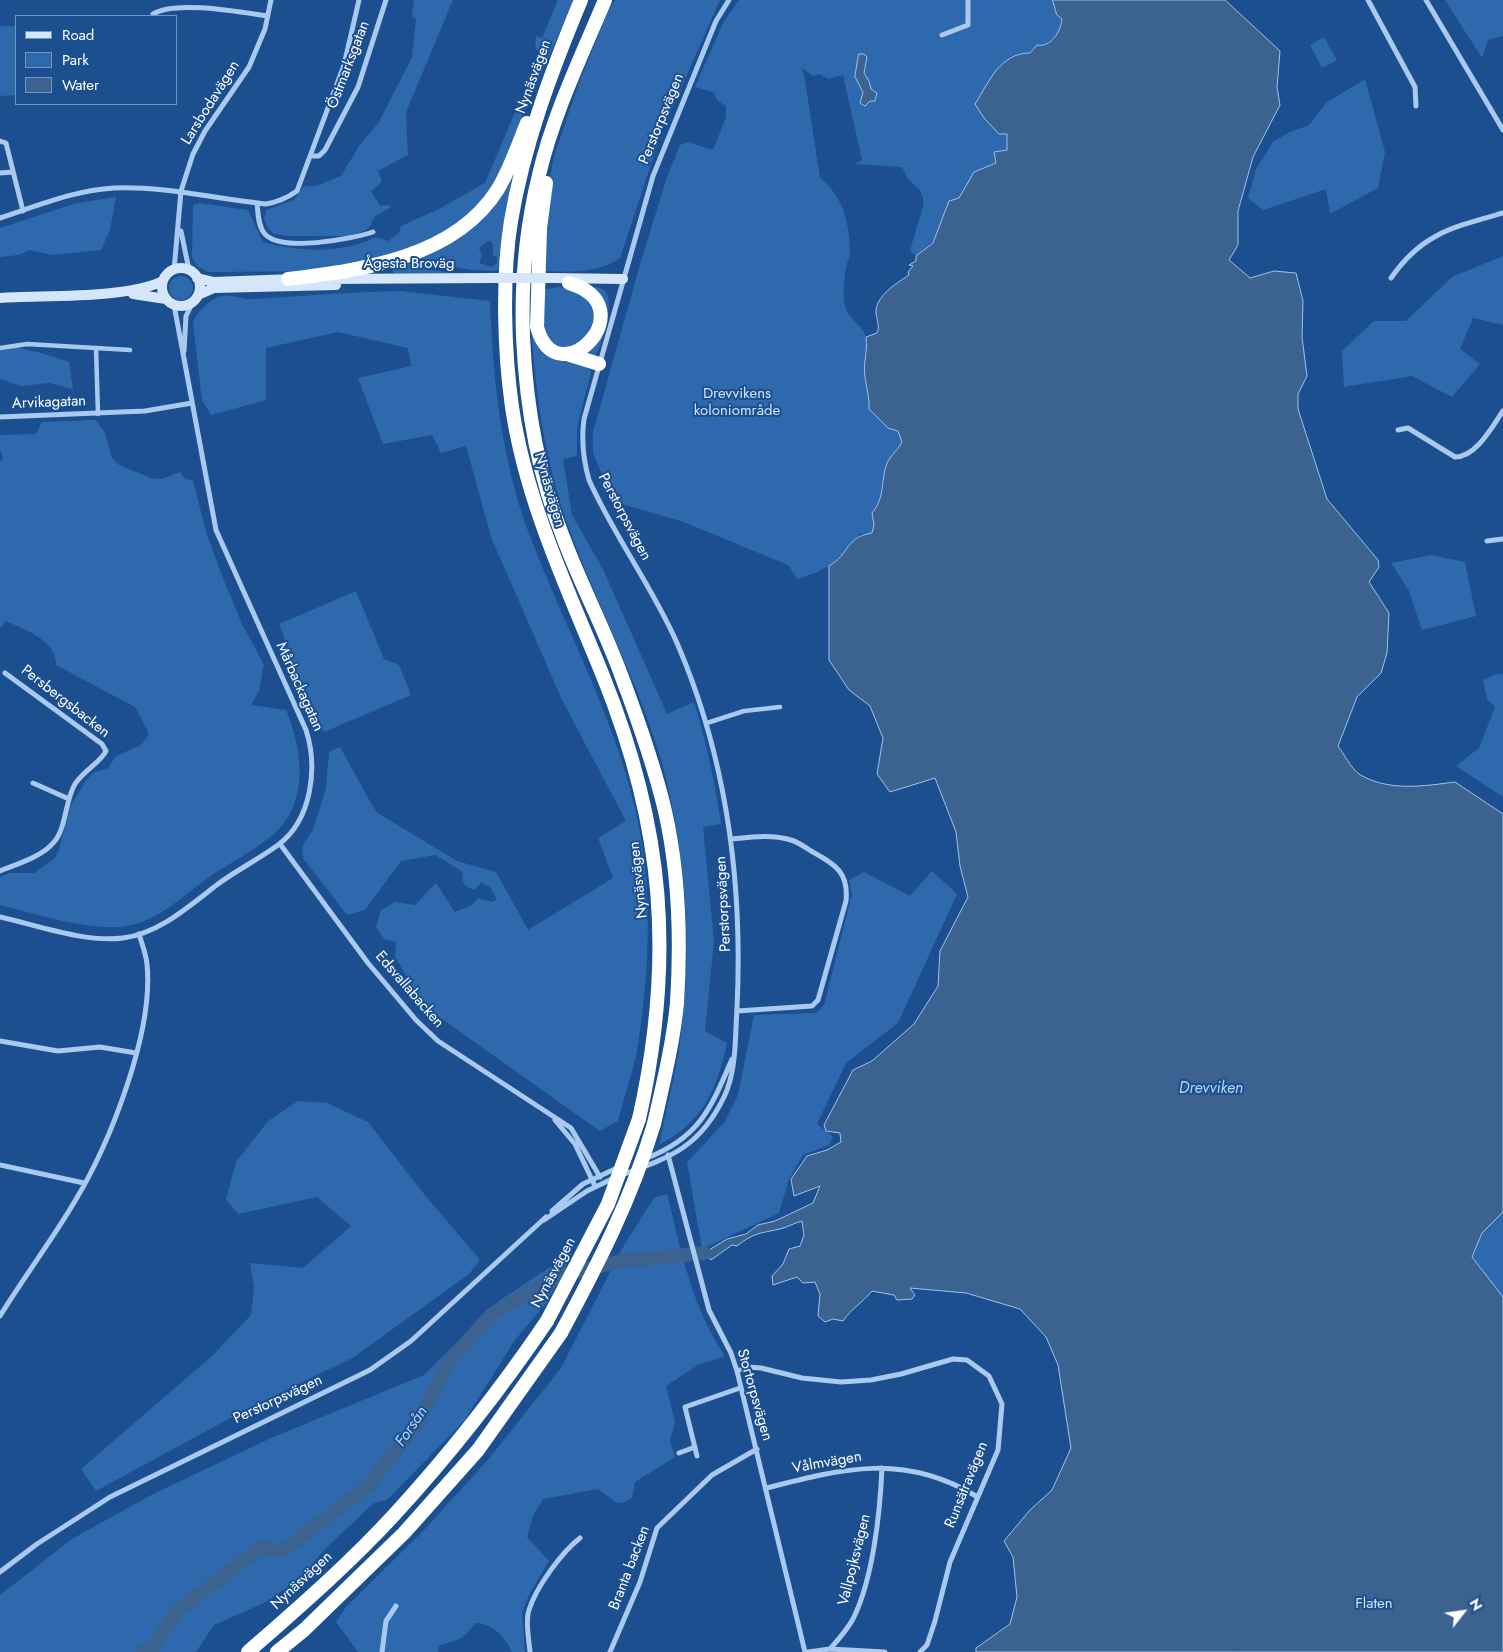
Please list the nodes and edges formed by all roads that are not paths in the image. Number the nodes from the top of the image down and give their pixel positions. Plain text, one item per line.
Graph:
1 (270, 0) edge
2 (359, 0) edge
3 (386, 0) edge
4 (581, 0) edge
5 (605, 0) edge
6 (729, 0) edge
7 (968, 0) edge
8 (1368, 0) edge
9 (1426, 0) edge
10 (154, 14) dead end
11 (268, 16) junction
12 (573, 20) junction
13 (942, 35) dead end
14 (1416, 106) dead end
15 (1503, 127) edge
16 (552, 131) junction
17 (0, 141) edge
18 (311, 156) junction
19 (13, 172) junction
20 (0, 173) edge
21 (181, 191) junction
22 (257, 203) junction
23 (22, 210) junction
24 (1503, 213) edge
25 (0, 218) edge
26 (180, 220) junction
27 (373, 232) dead end
28 (397, 258) junction
29 (174, 270) junction
30 (189, 270) junction
31 (197, 278) junction
32 (1391, 278) dead end
33 (288, 279) junction
34 (163, 280) junction
35 (553, 280) junction
36 (394, 281) junction
37 (622, 282) junction
38 (569, 283) junction
39 (115, 292) junction
40 (0, 298) edge
41 (196, 298) junction
42 (170, 302) junction
43 (0, 348) edge
44 (96, 348) junction
45 (130, 350) dead end
46 (184, 354) junction
47 (566, 354) junction
48 (599, 364) junction
49 (192, 403) junction
50 (1503, 411) edge
51 (98, 414) junction
52 (0, 417) edge
53 (1398, 430) dead end
54 (1503, 539) edge
55 (1487, 541) dead end
56 (5, 673) dead end
57 (780, 707) dead end
58 (707, 723) junction
59 (34, 783) dead end
60 (69, 799) junction
61 (732, 839) junction
62 (280, 844) junction
63 (0, 871) edge
64 (0, 917) edge
65 (139, 934) junction
66 (737, 1010) junction
67 (0, 1041) edge
68 (136, 1053) junction
69 (734, 1054) junction
70 (553, 1117) junction
71 (666, 1150) junction
72 (669, 1158) junction
73 (0, 1166) edge
74 (599, 1175) junction
75 (591, 1180) junction
76 (602, 1182) junction
77 (84, 1183) junction
78 (595, 1186) junction
79 (544, 1220) junction
80 (0, 1316) edge
81 (737, 1371) junction
82 (740, 1388) junction
83 (695, 1447) junction
84 (757, 1449) junction
85 (679, 1453) dead end
86 (697, 1456) dead end
87 (882, 1468) junction
88 (766, 1488) junction
89 (976, 1496) junction
90 (580, 1538) dead end
91 (0, 1572) edge
92 (396, 1606) dead end
93 (830, 1649) junction
94 (248, 1652) edge
95 (278, 1652) edge
96 (382, 1652) edge
97 (530, 1652) edge
98 (610, 1652) edge
99 (806, 1652) edge
100 (885, 1652) edge
101 (920, 1652) edge

1 - 11 street, Larsbodavägen
2 - 18 street, Östmarksgatan
3 - 18 street, Östmarksgatan
4 - 12 highway, Nynäsvägen
5 - 16 highway, Nynäsvägen
6 - 37 street, Perstorpsvägen
7 - 13 street
8 - 14 street
9 - 15 street
10 - 11 street
11 - 21 street, Larsbodavägen
12 - 28 highway
12 - 94 highway, Nynäsvägen, bridge
16 - 47 highway
16 - 95 highway, Nynäsvägen, bridge
17 - 19 street
18 - 22 street, Östmarksgatan
19 - 20 street
19 - 23 street
21 - 22 street, Östmarksgatan
21 - 23 street, Östmarksgatan
21 - 26 street, Larsbodavägen
22 - 27 street
23 - 25 street, Östmarksgatan
24 - 32 street
26 - 29 street, Larsbodavägen
26 - 30 street, Larsbodavägen
28 - 33 highway
28 - 36 main road
29 - 30 main road
29 - 34 main road, Ågesta Broväg
30 - 31 main road
31 - 33 main road, Ågesta Broväg
31 - 41 main road
33 - 36 main road, Ågesta Broväg
34 - 39 main road, Ågesta Broväg
34 - 42 main road
35 - 36 main road, Ågesta Broväg
35 - 37 main road, Ågesta Broväg
35 - 38 main road, Ågesta Broväg
36 - 41 main road, Ågesta Broväg
37 - 38 main road, Ågesta Broväg
37 - 48 street, Perstorpsvägen
38 - 47 highway
39 - 40 main road, Ågesta Broväg
39 - 42 main road, Ågesta Broväg
41 - 42 main road, Ågesta Broväg
41 - 46 street, Mårbackagatan
42 - 46 street, Mårbackagatan
43 - 44 street
44 - 45 street
44 - 51 street, Arvikagatan
46 - 49 street, Mårbackagatan
47 - 48 highway
48 - 58 street, Perstorpsvägen
49 - 51 street, Arvikagatan
49 - 62 street, Mårbackagatan
50 - 53 street
51 - 52 street, Arvikagatan
54 - 55 street
56 - 60 street, Persbergsbacken
57 - 58 street
58 - 61 street, Perstorpsvägen
59 - 60 street
60 - 63 street, Persbergsbacken
61 - 66 street, Perstorpsvägen
61 - 66 street
62 - 65 street, Mårbackagatan
62 - 70 street, Edsvallabacken
64 - 65 street, Mårbackagatan
65 - 68 street
66 - 69 street, Perstorpsvägen
67 - 68 street
68 - 77 street
69 - 71 street, Perstorpsvägen
69 - 72 street, Perstorpsvägen
70 - 74 street, Edsvallabacken
70 - 75 street, Edsvallabacken
71 - 72 street, Stortorpsvägen
71 - 74 street, Perstorpsvägen
72 - 76 street, Perstorpsvägen
72 - 81 street, Stortorpsvägen
73 - 77 street
74 - 75 street, Perstorpsvägen
74 - 76 street, Edsvallabacken
75 - 78 street, Edsvallabacken
75 - 79 street, Perstorpsvägen
76 - 78 street, Perstorpsvägen
77 - 80 street
78 - 79 street, Perstorpsvägen
79 - 91 street, Perstorpsvägen
81 - 82 street, Stortorpsvägen
81 - 89 street, Runsätravägen
82 - 83 street
82 - 84 street, Stortorpsvägen
83 - 85 street
83 - 86 street
84 - 88 street, Stortorpsvägen
84 - 98 street, Branta backen
87 - 88 street, Vålmvägen
87 - 89 street, Vålmvägen
87 - 93 street, Vallpojksvägen
88 - 99 street, Stortorpsvägen
89 - 101 street, Runsätravägen
90 - 97 street
92 - 96 street
93 - 99 street
93 - 100 street

